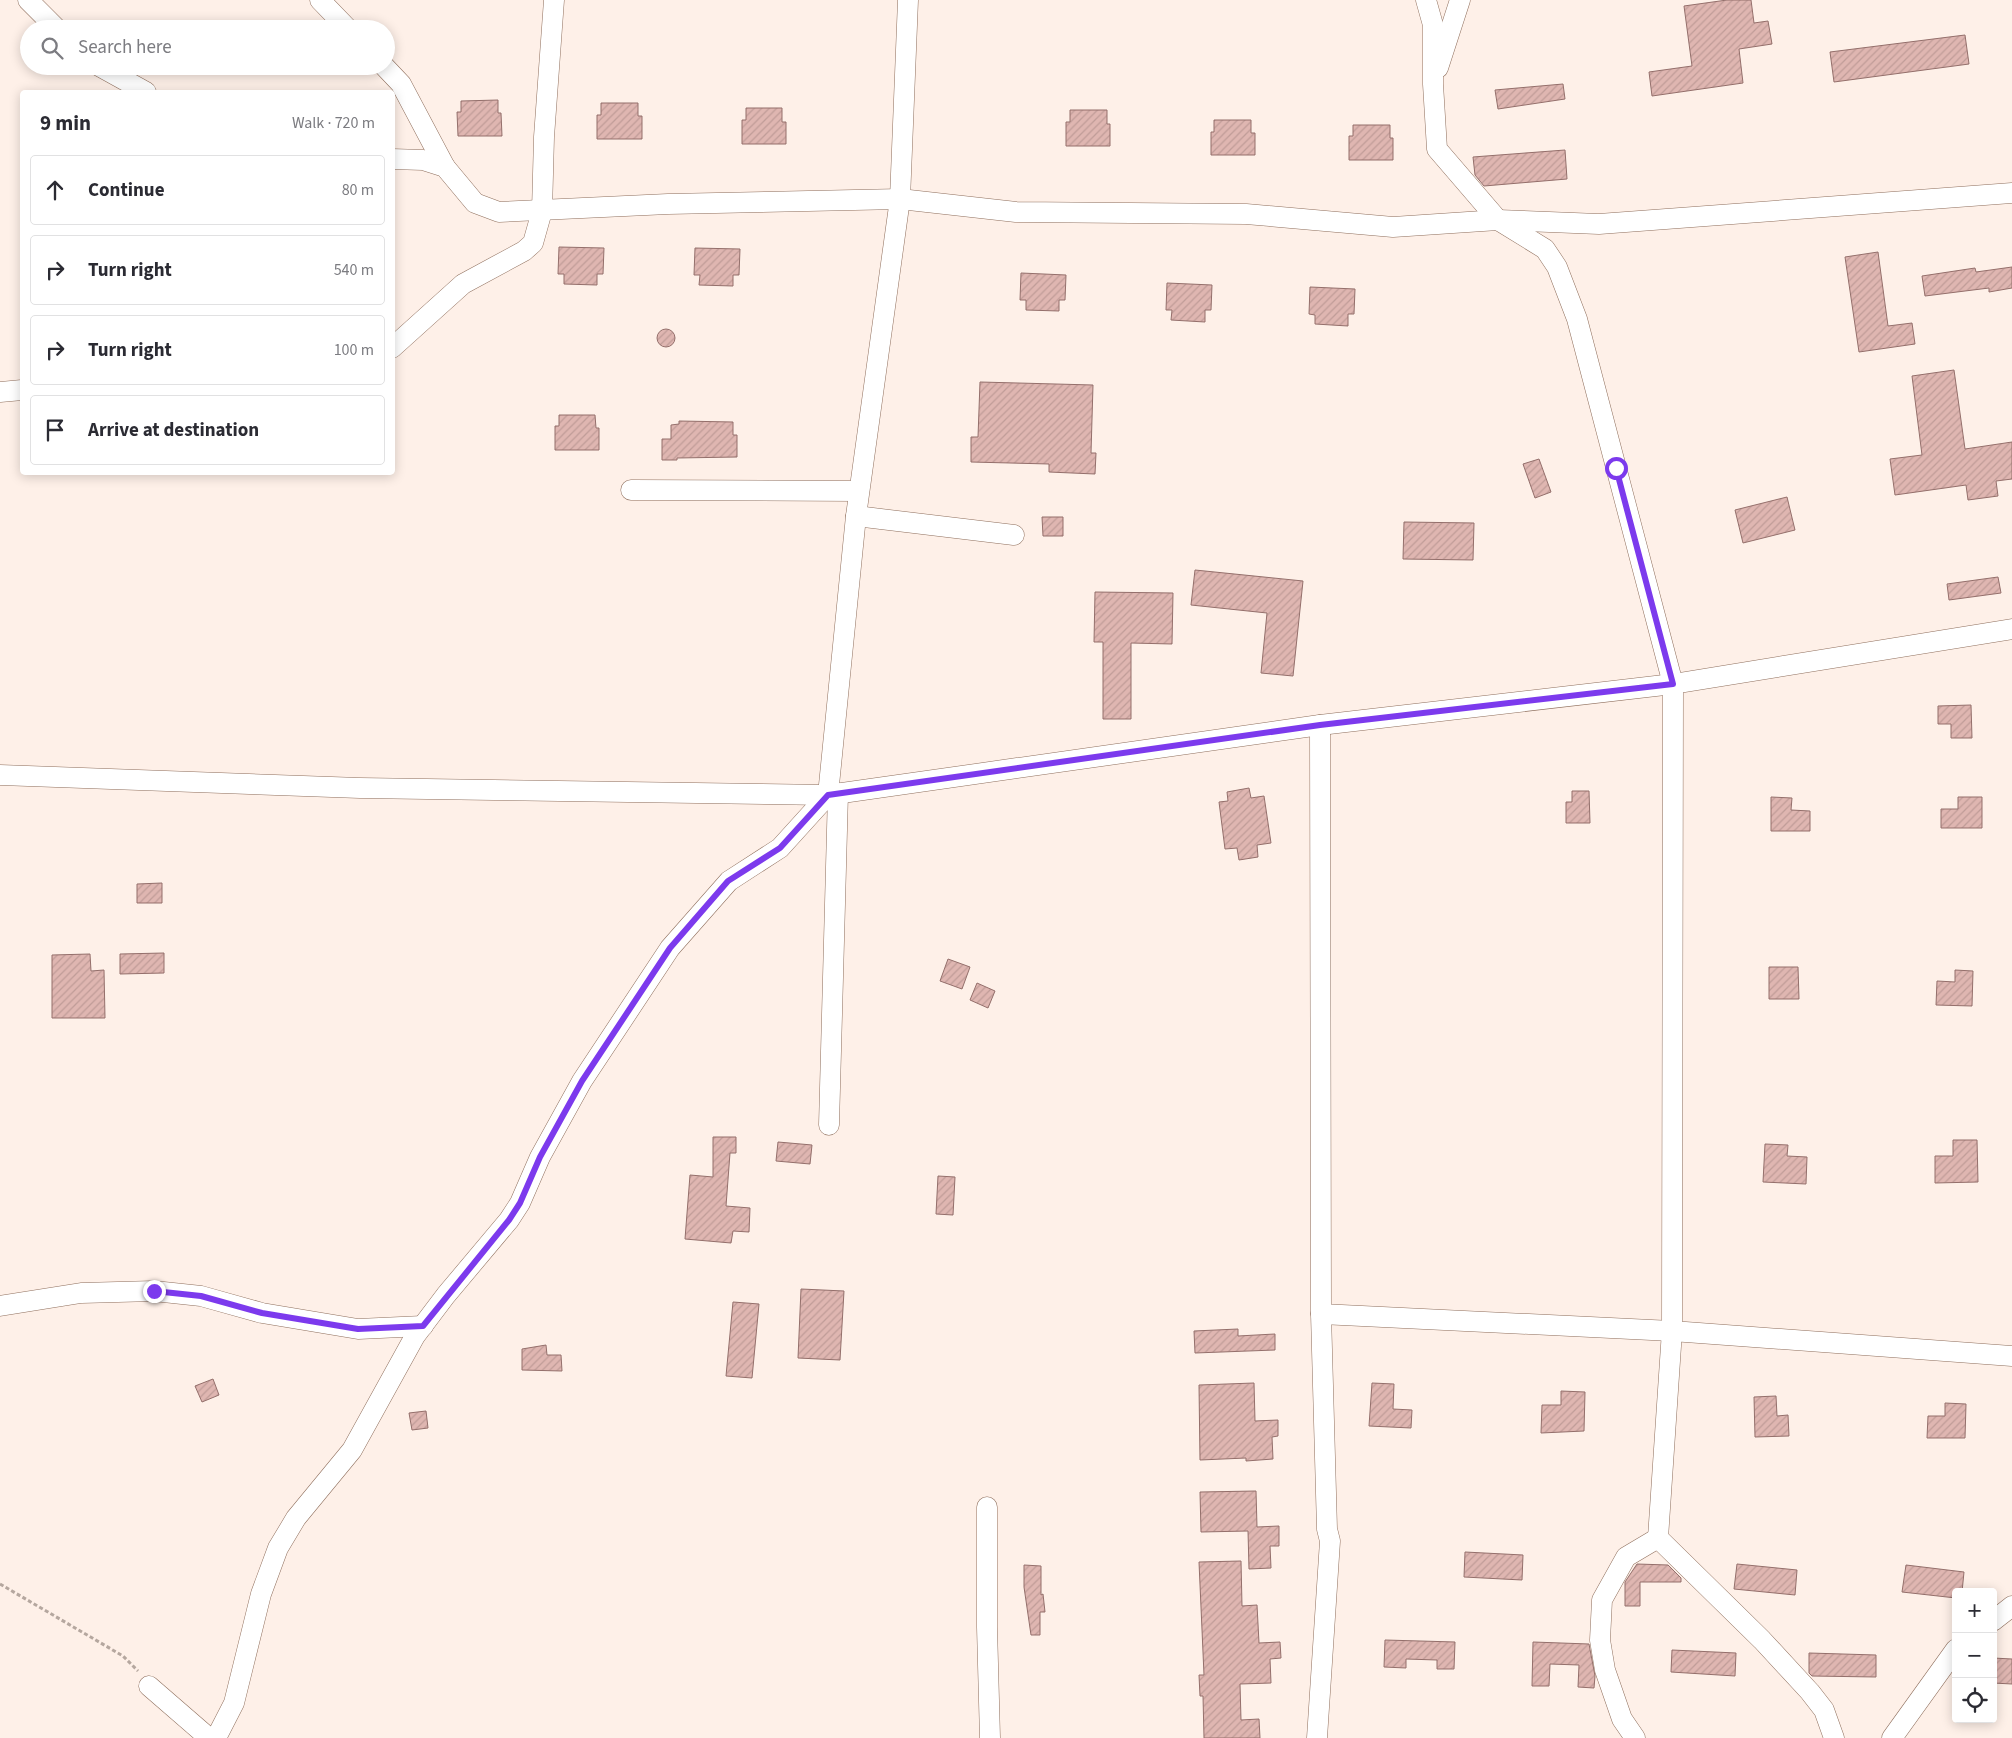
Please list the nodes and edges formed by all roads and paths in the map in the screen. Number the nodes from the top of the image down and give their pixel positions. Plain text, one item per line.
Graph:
1 (28, 0) edge
2 (320, 0) edge
3 (554, 0) edge
4 (908, 0) edge
5 (1426, 0) edge
6 (1460, 0) edge
7 (48, 20) edge
8 (339, 20) edge
9 (112, 75) edge
10 (392, 75) edge
11 (1433, 84) junction
12 (142, 90) edge
13 (395, 159) edge
14 (445, 167) junction
15 (2012, 193) edge
16 (900, 199) junction
17 (542, 211) junction
18 (1498, 220) junction
19 (395, 345) edge
20 (20, 390) edge
21 (0, 392) edge
22 (631, 490) dead end
23 (859, 491) junction
24 (856, 516) junction
25 (1014, 535) dead end
26 (2012, 629) edge
27 (1673, 684) junction
28 (1320, 725) junction
29 (0, 775) edge
30 (833, 794) junction
31 (829, 1126) dead end
32 (0, 1306) edge
33 (1321, 1314) junction
34 (423, 1326) junction
35 (1672, 1331) junction
36 (2012, 1356) edge
37 (987, 1507) dead end
38 (1658, 1538) junction
39 (0, 1584) edge
40 (2012, 1606) edge
41 (1997, 1618) edge
42 (1952, 1655) edge
43 (149, 1686) joint
44 (209, 1738) edge
45 (216, 1738) edge
46 (990, 1738) edge
47 (1317, 1738) edge
48 (1635, 1738) edge
49 (1834, 1738) edge
50 (1892, 1738) edge

1 - 7 street
2 - 8 street
3 - 17 street
4 - 16 street
5 - 11 street
6 - 11 street
9 - 12 street
10 - 14 street
11 - 18 street
13 - 14 street
14 - 17 street
15 - 18 street
16 - 17 street
16 - 18 street
16 - 23 street
17 - 19 street
18 - 27 street
20 - 21 street
22 - 23 street
23 - 24 street
24 - 25 street
24 - 30 street
26 - 27 street
27 - 28 street
27 - 35 street
28 - 30 street
28 - 33 street
29 - 30 street
30 - 31 street
30 - 34 street
32 - 34 street
33 - 35 street
33 - 47 street
34 - 45 street
35 - 36 street
35 - 38 street
37 - 46 street
38 - 48 street
38 - 49 street
39 - 43 path
40 - 41 street
42 - 50 street
43 - 44 street

